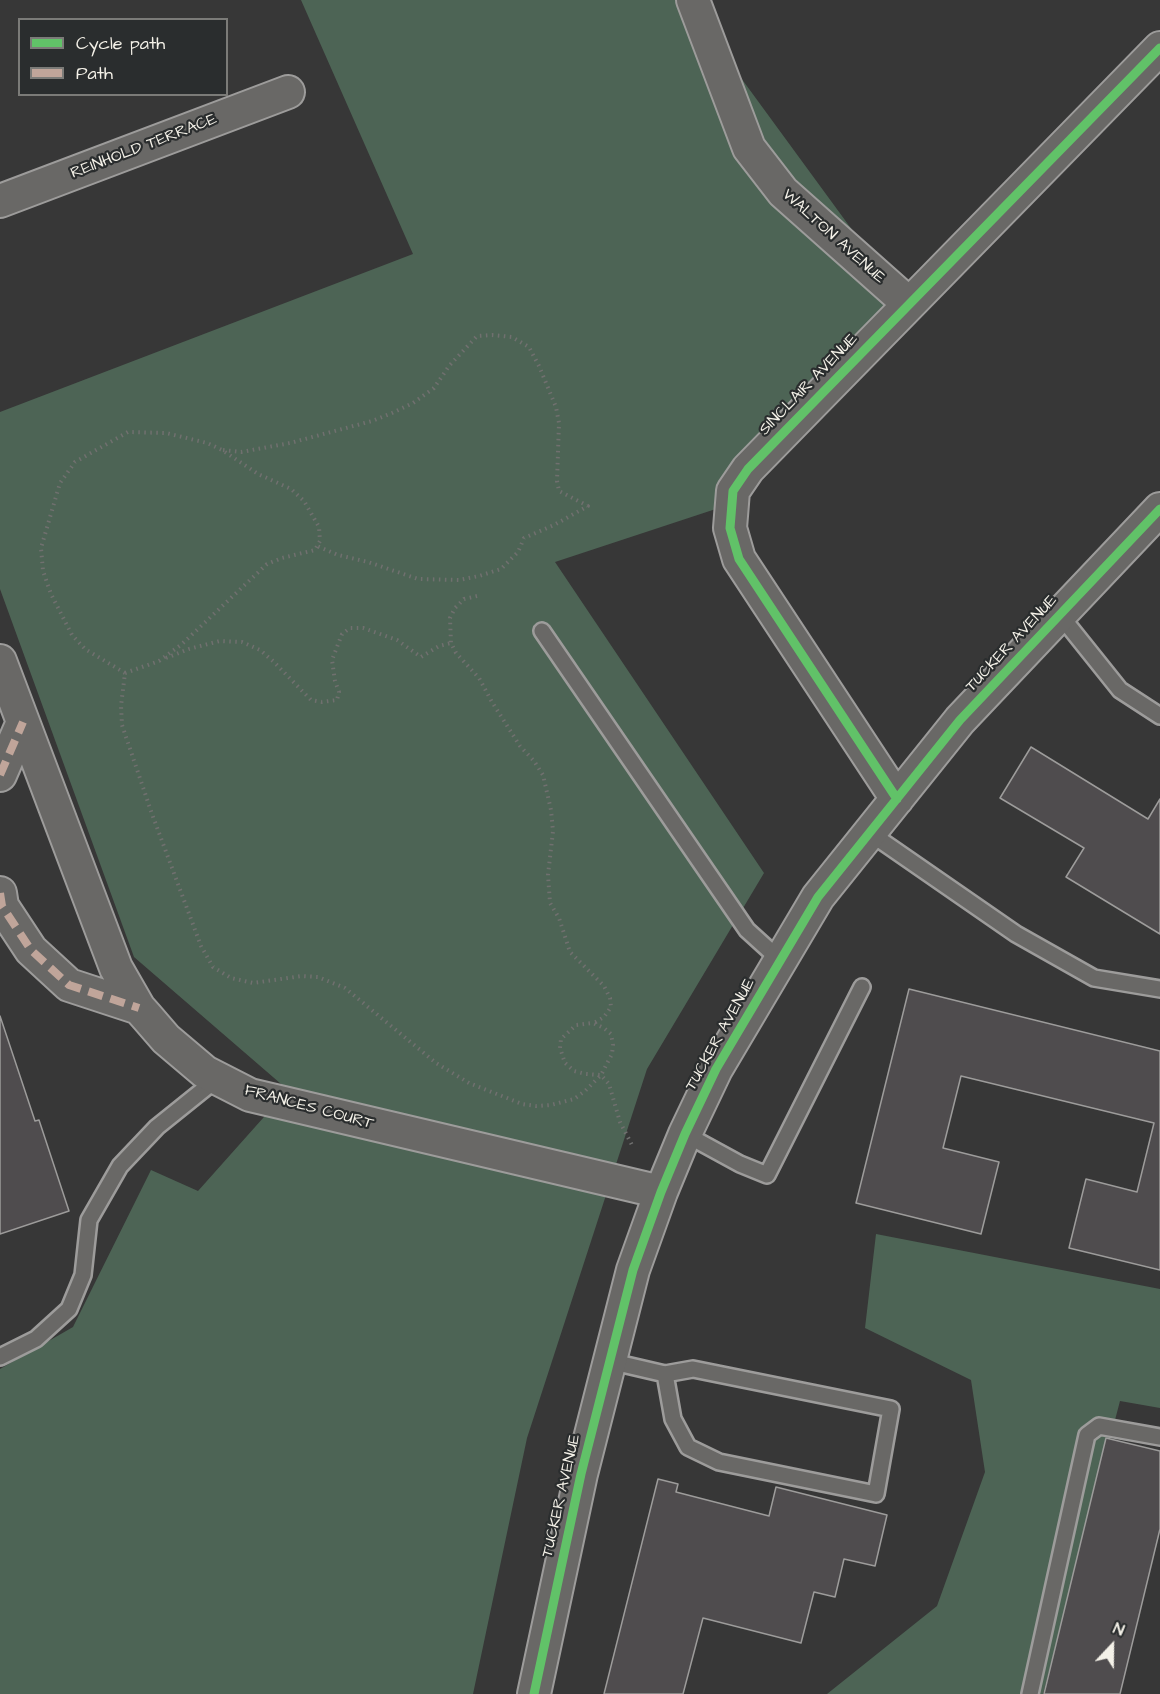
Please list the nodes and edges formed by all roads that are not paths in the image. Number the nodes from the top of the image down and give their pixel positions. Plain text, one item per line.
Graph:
1 (693, 0) edge
2 (1160, 48) edge
3 (288, 92) dead end
4 (0, 201) edge
5 (909, 304) junction
6 (1160, 509) edge
7 (1060, 615) junction
8 (542, 631) dead end
9 (0, 661) edge
10 (1160, 716) edge
11 (23, 722) junction
12 (0, 775) edge
13 (897, 799) junction
14 (870, 833) junction
15 (0, 893) edge
16 (780, 960) junction
17 (862, 987) dead end
18 (1160, 989) edge
19 (139, 1008) junction
20 (218, 1078) junction
21 (685, 1134) junction
22 (661, 1192) junction
23 (0, 1357) edge
24 (609, 1361) junction
25 (665, 1374) junction
26 (1160, 1437) edge
27 (534, 1694) edge
28 (1030, 1694) edge

1 - 5 street, WALTON AVENUE
2 - 5 street, SINCLAIR AVENUE
3 - 4 street, REINHOLD TERRACE
5 - 13 street, SINCLAIR AVENUE
6 - 7 street, TUCKER AVENUE
7 - 10 lane
7 - 13 street, TUCKER AVENUE
8 - 16 lane
9 - 11 street, FRANCES COURT
11 - 12 street
11 - 19 street, FRANCES COURT
13 - 14 street, TUCKER AVENUE
14 - 16 street, TUCKER AVENUE
14 - 18 lane
15 - 19 street
16 - 21 street, TUCKER AVENUE
17 - 21 lane
19 - 20 street, FRANCES COURT
20 - 22 street, FRANCES COURT
20 - 23 lane
21 - 22 street, TUCKER AVENUE
22 - 24 street, TUCKER AVENUE
24 - 25 lane
24 - 27 street, TUCKER AVENUE
25 - 25 lane
26 - 28 lane

